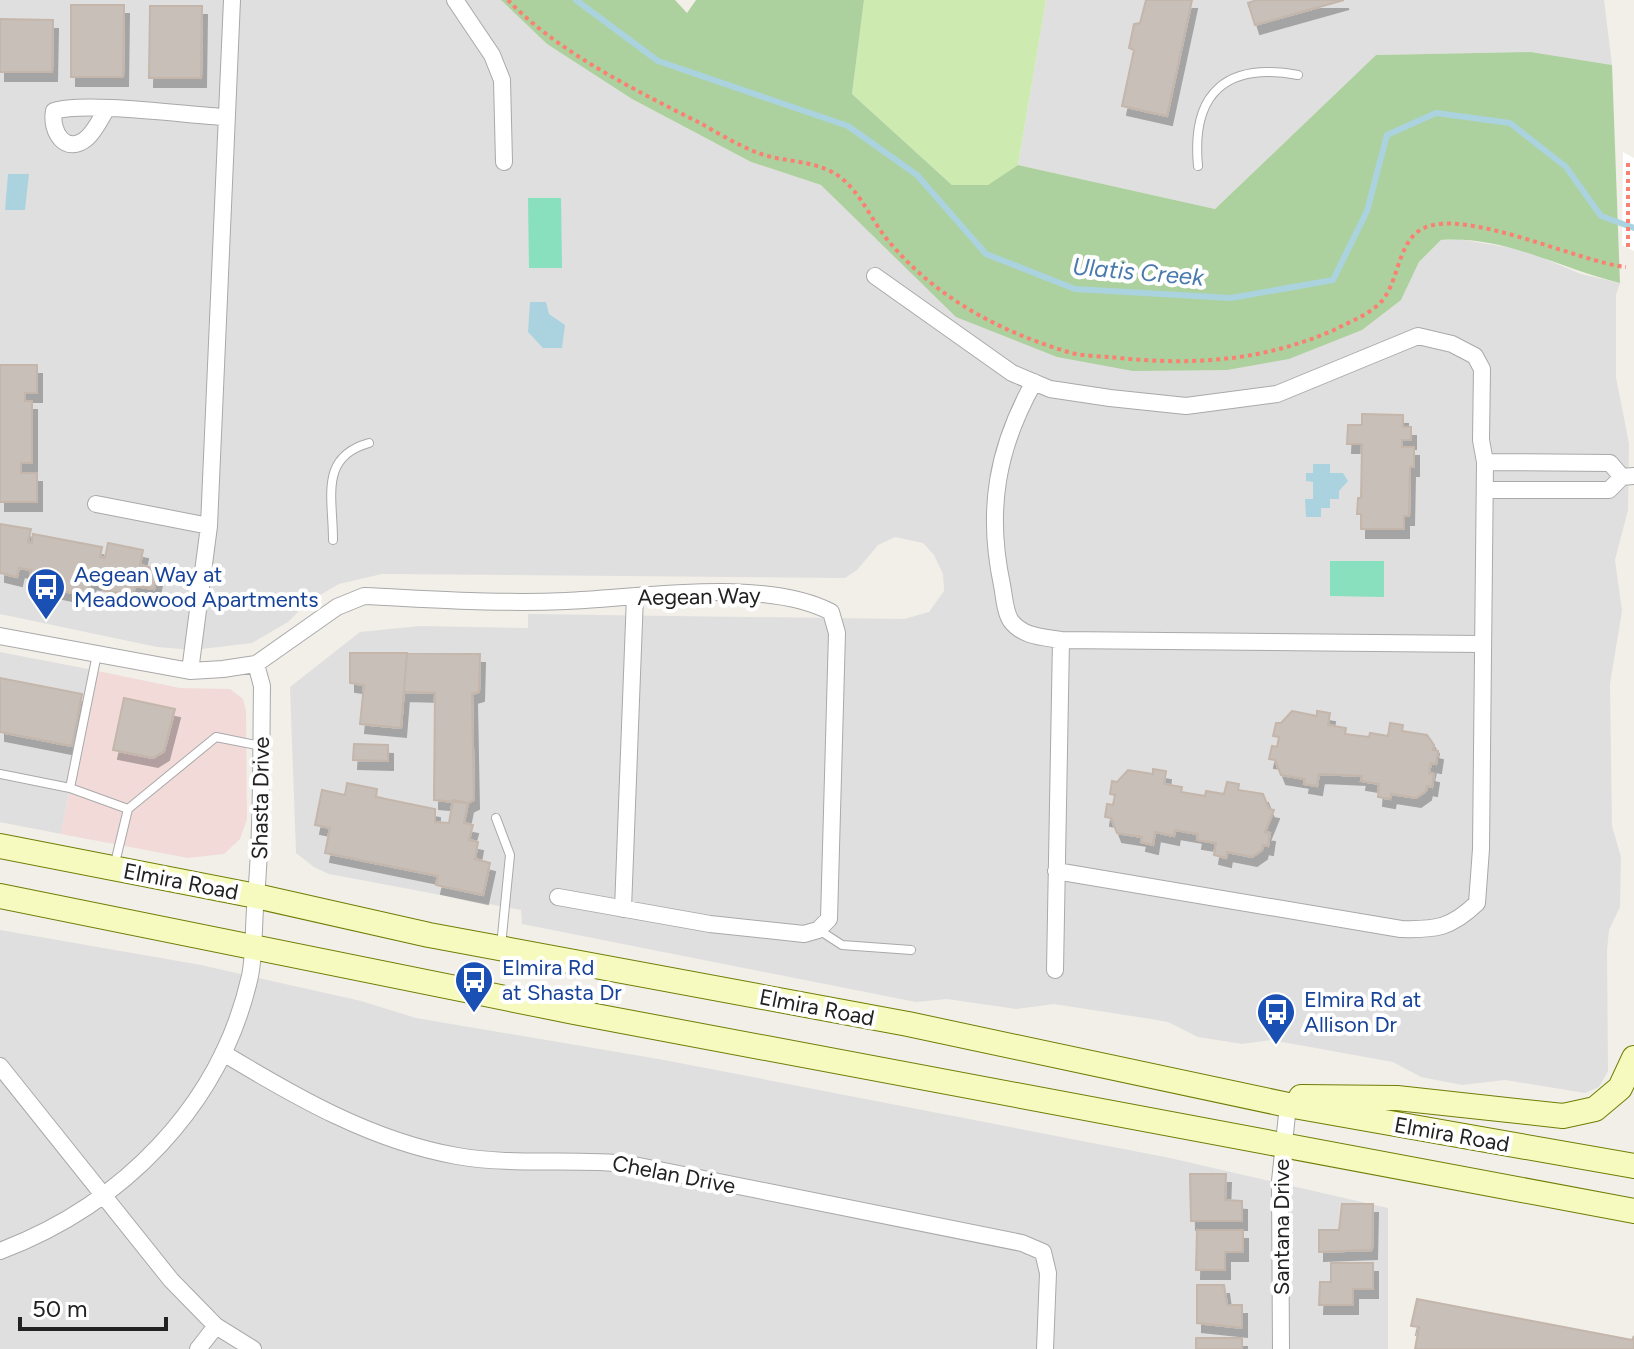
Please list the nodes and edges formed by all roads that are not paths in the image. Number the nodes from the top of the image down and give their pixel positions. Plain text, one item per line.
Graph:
1 (232, 0) edge
2 (455, 0) edge
3 (1298, 75) dead end
4 (106, 110) dead end
5 (225, 117) junction
6 (504, 162) dead end
7 (1198, 166) dead end
8 (875, 276) dead end
9 (1034, 382) junction
10 (369, 443) dead end
11 (1485, 462) junction
12 (1628, 476) edge
13 (1485, 490) junction
14 (96, 504) dead end
15 (209, 526) junction
16 (333, 540) dead end
17 (635, 596) junction
18 (0, 636) edge
19 (1061, 640) junction
20 (1481, 644) junction
21 (97, 654) junction
22 (256, 664) junction
23 (190, 671) junction
24 (261, 746) junction
25 (0, 774) edge
26 (70, 788) junction
27 (128, 809) junction
28 (496, 818) dead end
29 (0, 846) edge
30 (113, 867) junction
31 (1056, 871) junction
32 (0, 896) edge
33 (256, 896) junction
34 (558, 897) dead end
35 (623, 909) junction
36 (818, 930) junction
37 (252, 948) junction
38 (500, 948) junction
39 (911, 950) dead end
40 (1055, 970) dead end
41 (223, 1053) junction
42 (1634, 1058) edge
43 (0, 1066) edge
44 (1263, 1098) junction
45 (1288, 1105) junction
46 (1282, 1144) junction
47 (1634, 1166) edge
48 (104, 1196) junction
49 (1634, 1211) edge
50 (0, 1251) edge
51 (216, 1326) junction
52 (198, 1349) edge
53 (253, 1349) edge
54 (1045, 1349) edge
55 (1281, 1349) edge

1 - 5 street
2 - 6 street
3 - 7 lane
4 - 5 street
5 - 15 street
8 - 9 street
9 - 11 street
9 - 19 street
10 - 16 lane
11 - 12 street
11 - 13 street
12 - 13 street
13 - 20 street
14 - 15 street
15 - 23 street
17 - 22 street, Aegean Way
17 - 35 street
17 - 36 street, Aegean Way
18 - 21 street, Aegean Way
19 - 20 street
19 - 31 street
20 - 31 street
21 - 23 street, Aegean Way
21 - 26 lane
22 - 23 street, Aegean Way
22 - 24 street, Shasta Drive
24 - 27 lane
24 - 33 street, Shasta Drive
25 - 26 lane
26 - 27 lane
27 - 30 lane
28 - 38 lane
29 - 30 main road, Elmira Road
30 - 33 main road, Elmira Road
31 - 40 street
32 - 37 main road, Elmira Road
33 - 37 street, Shasta Drive
33 - 38 main road, Elmira Road
34 - 35 street
35 - 36 street
36 - 39 lane
37 - 41 street, Shasta Drive
37 - 46 main road, Elmira Road
38 - 44 main road, Elmira Road
41 - 48 street, Shasta Drive
41 - 54 street, Chelan Drive
42 - 44 main road
43 - 48 street
44 - 45 main road, Elmira Road
45 - 46 street, Santana Drive
45 - 47 main road, Elmira Road
46 - 49 main road, Elmira Road
46 - 55 street, Santana Drive
48 - 50 street, Shasta Drive
48 - 51 street
51 - 52 street
51 - 53 street

